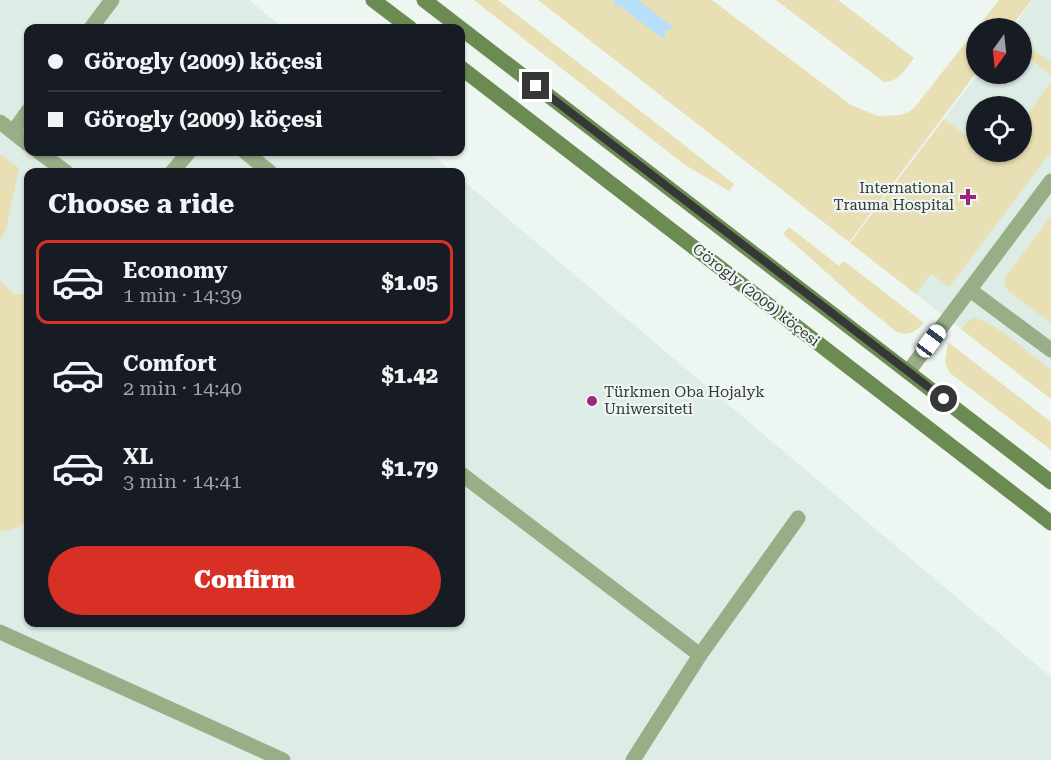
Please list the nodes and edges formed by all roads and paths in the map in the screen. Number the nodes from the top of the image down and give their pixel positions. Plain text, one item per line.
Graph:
1 (112, 0) edge
2 (373, 0) edge
3 (424, 0) edge
4 (94, 24) edge
5 (405, 24) edge
6 (455, 24) edge
7 (465, 32) edge
8 (465, 71) edge
9 (24, 117) edge
10 (0, 122) edge
11 (13, 132) junction
12 (24, 141) edge
13 (44, 156) edge
14 (186, 156) edge
15 (249, 156) edge
16 (61, 168) edge
17 (175, 168) edge
18 (265, 168) edge
19 (1051, 181) edge
20 (970, 290) junction
21 (1051, 350) edge
22 (908, 372) junction
23 (465, 477) edge
24 (1051, 482) edge
25 (798, 518) dead end
26 (1051, 523) edge
27 (0, 632) edge
28 (700, 655) junction
29 (283, 760) edge
30 (633, 760) edge

1 - 4 lane
2 - 5 main road
3 - 6 main road, Görogly (2009) köçesi
7 - 22 main road, Görogly (2009) köçesi
8 - 26 main road, Görogly (2009) köçesi
9 - 11 lane
10 - 11 lane
11 - 12 lane
13 - 16 lane
14 - 17 lane
15 - 18 lane
19 - 20 lane
20 - 21 lane
20 - 22 lane
22 - 24 main road, Görogly (2009) köçesi
23 - 28 lane
25 - 28 lane
27 - 29 lane
28 - 30 lane

